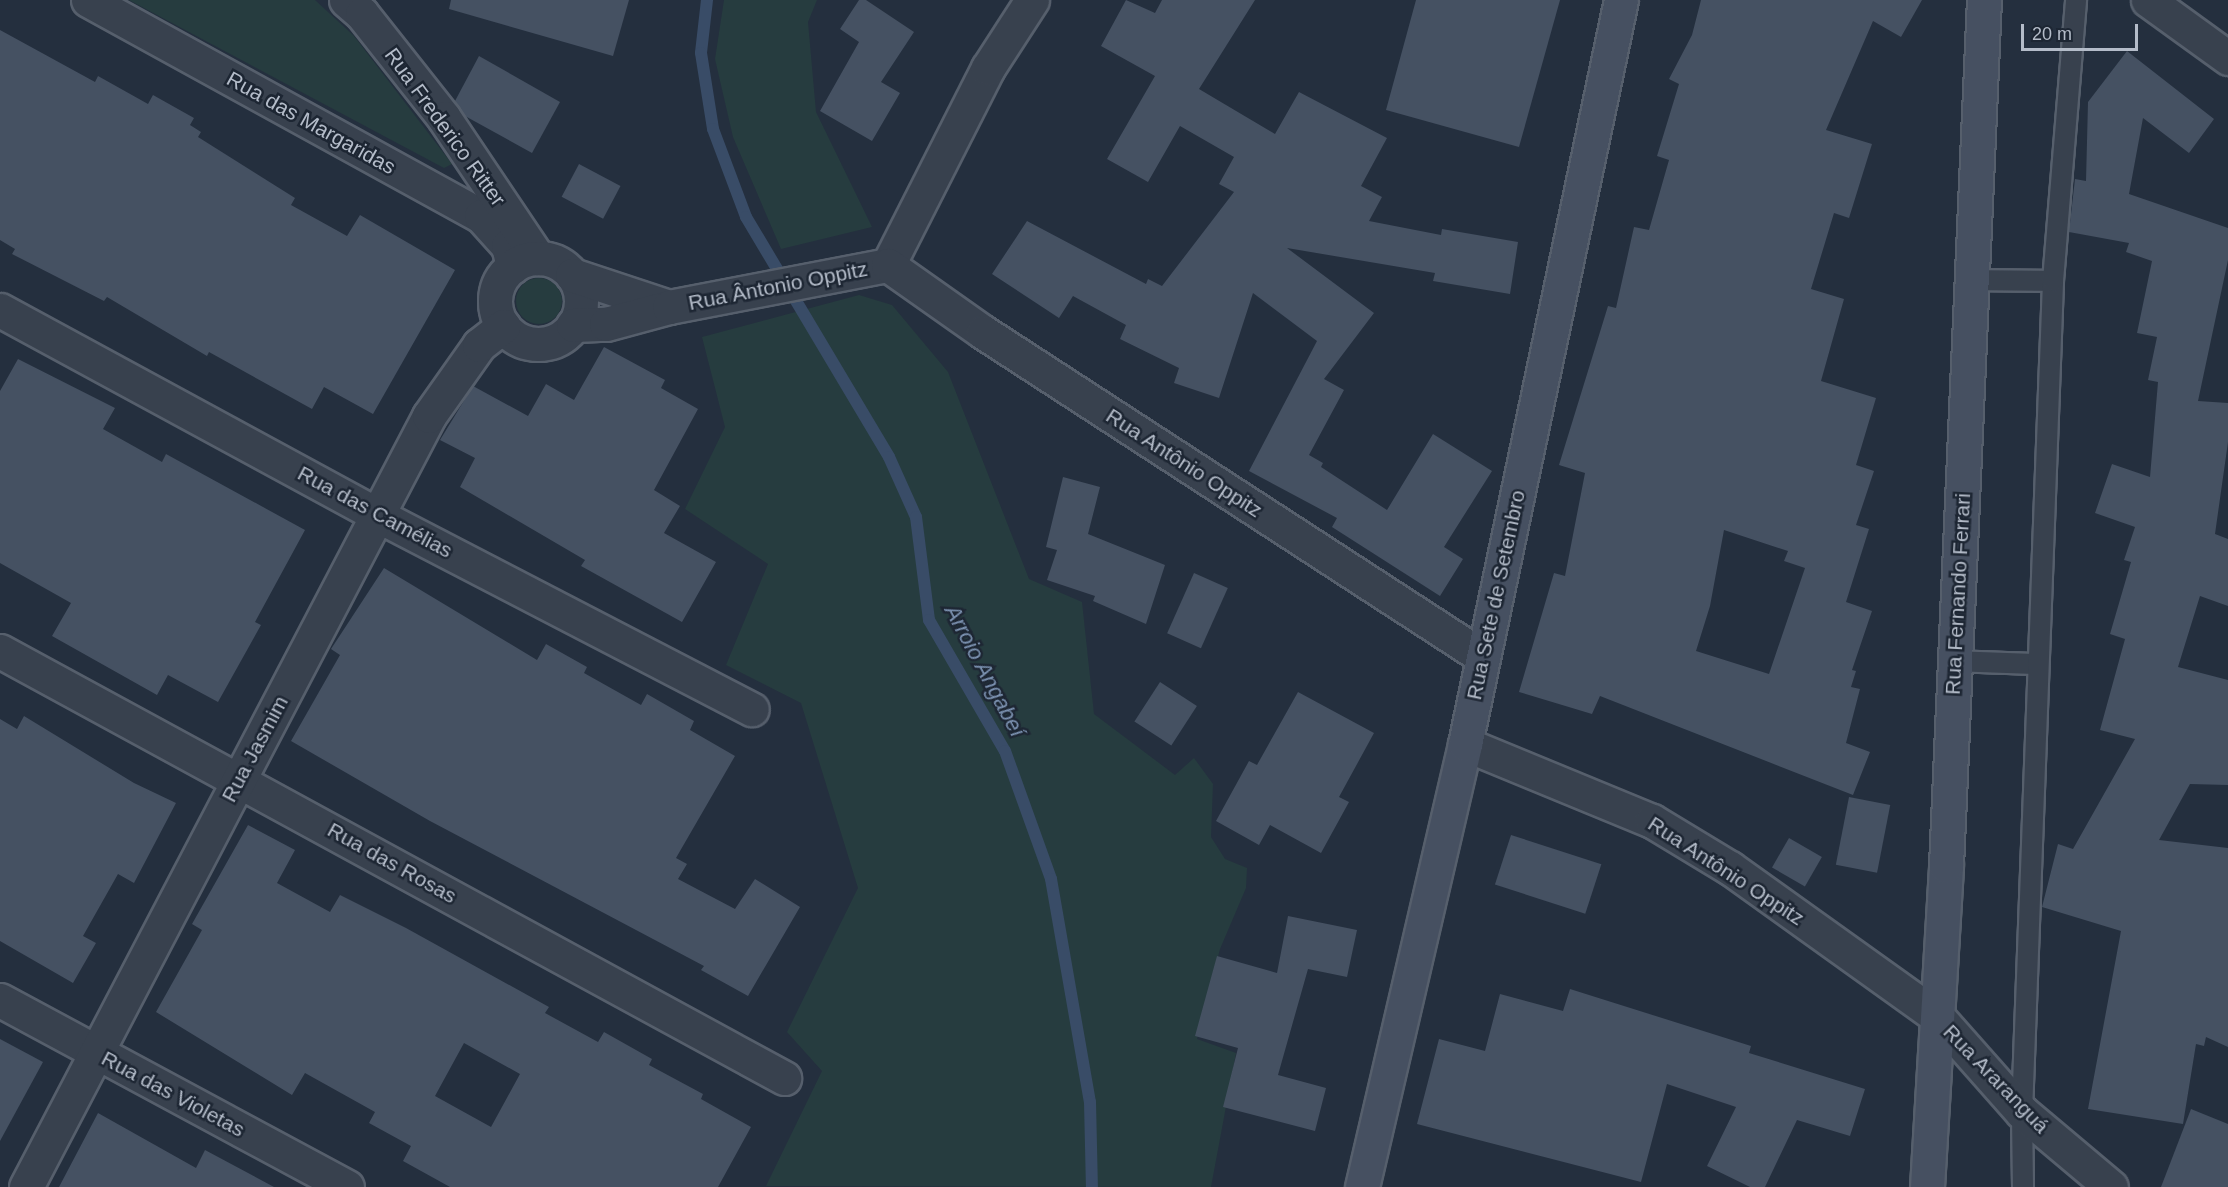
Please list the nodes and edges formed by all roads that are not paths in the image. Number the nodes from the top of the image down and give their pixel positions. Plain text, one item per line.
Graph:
1 (88, 0) edge
2 (346, 0) edge
3 (1032, 0) edge
4 (1621, 0) edge
5 (1984, 0) edge
6 (2076, 0) edge
7 (2148, 0) edge
8 (2228, 58) edge
9 (525, 262) junction
10 (888, 265) junction
11 (572, 275) junction
12 (1972, 280) junction
13 (2053, 281) junction
14 (669, 307) junction
15 (0, 310) edge
16 (573, 325) junction
17 (503, 326) junction
18 (377, 515) junction
19 (0, 651) edge
20 (1483, 657) junction
21 (1955, 661) junction
22 (2038, 664) junction
23 (752, 710) dead end
24 (1465, 744) junction
25 (239, 779) junction
26 (0, 1000) edge
27 (1937, 1016) junction
28 (96, 1053) junction
29 (784, 1078) dead end
30 (2022, 1112) junction
31 (26, 1187) edge
32 (346, 1187) edge
33 (1362, 1187) edge
34 (1927, 1187) edge
35 (2023, 1187) edge
36 (2111, 1187) edge

1 - 9 street, Rua das Margaridas
2 - 9 street, Rua Frederico Ritter
3 - 10 street
4 - 20 main road, Rua Sete de Setembro
5 - 12 main road, Rua Fernando Ferrari
6 - 13 lane
7 - 8 street
9 - 11 street
9 - 17 street
10 - 14 street, Rua Ântonio Oppitz
10 - 20 street, Rua Antônio Oppitz
11 - 14 street, Rua Ântonio Oppitz
11 - 16 street
12 - 13 lane
12 - 21 main road, Rua Fernando Ferrari
13 - 22 lane
14 - 16 street, Rua Ântonio Oppitz
15 - 18 street, Rua das Camélias
16 - 17 street
17 - 18 street, Rua Jasmim
18 - 23 street, Rua das Camélias
18 - 25 street, Rua Jasmim
19 - 25 street, Rua das Rosas
20 - 24 main road, Rua Sete de Setembro
21 - 22 lane
21 - 27 main road, Rua Fernando Ferrari
22 - 30 lane
24 - 27 street, Rua Antônio Oppitz
24 - 33 main road, Rua Sete de Setembro
25 - 28 street, Rua Jasmim
25 - 29 street, Rua das Rosas
26 - 28 street, Rua das Violetas
27 - 30 street, Rua Araranguá
27 - 34 main road, Rua Fernando Ferrari
28 - 31 street, Rua Jasmim
28 - 32 street, Rua das Violetas
30 - 35 lane
30 - 36 street, Rua Araranguá

